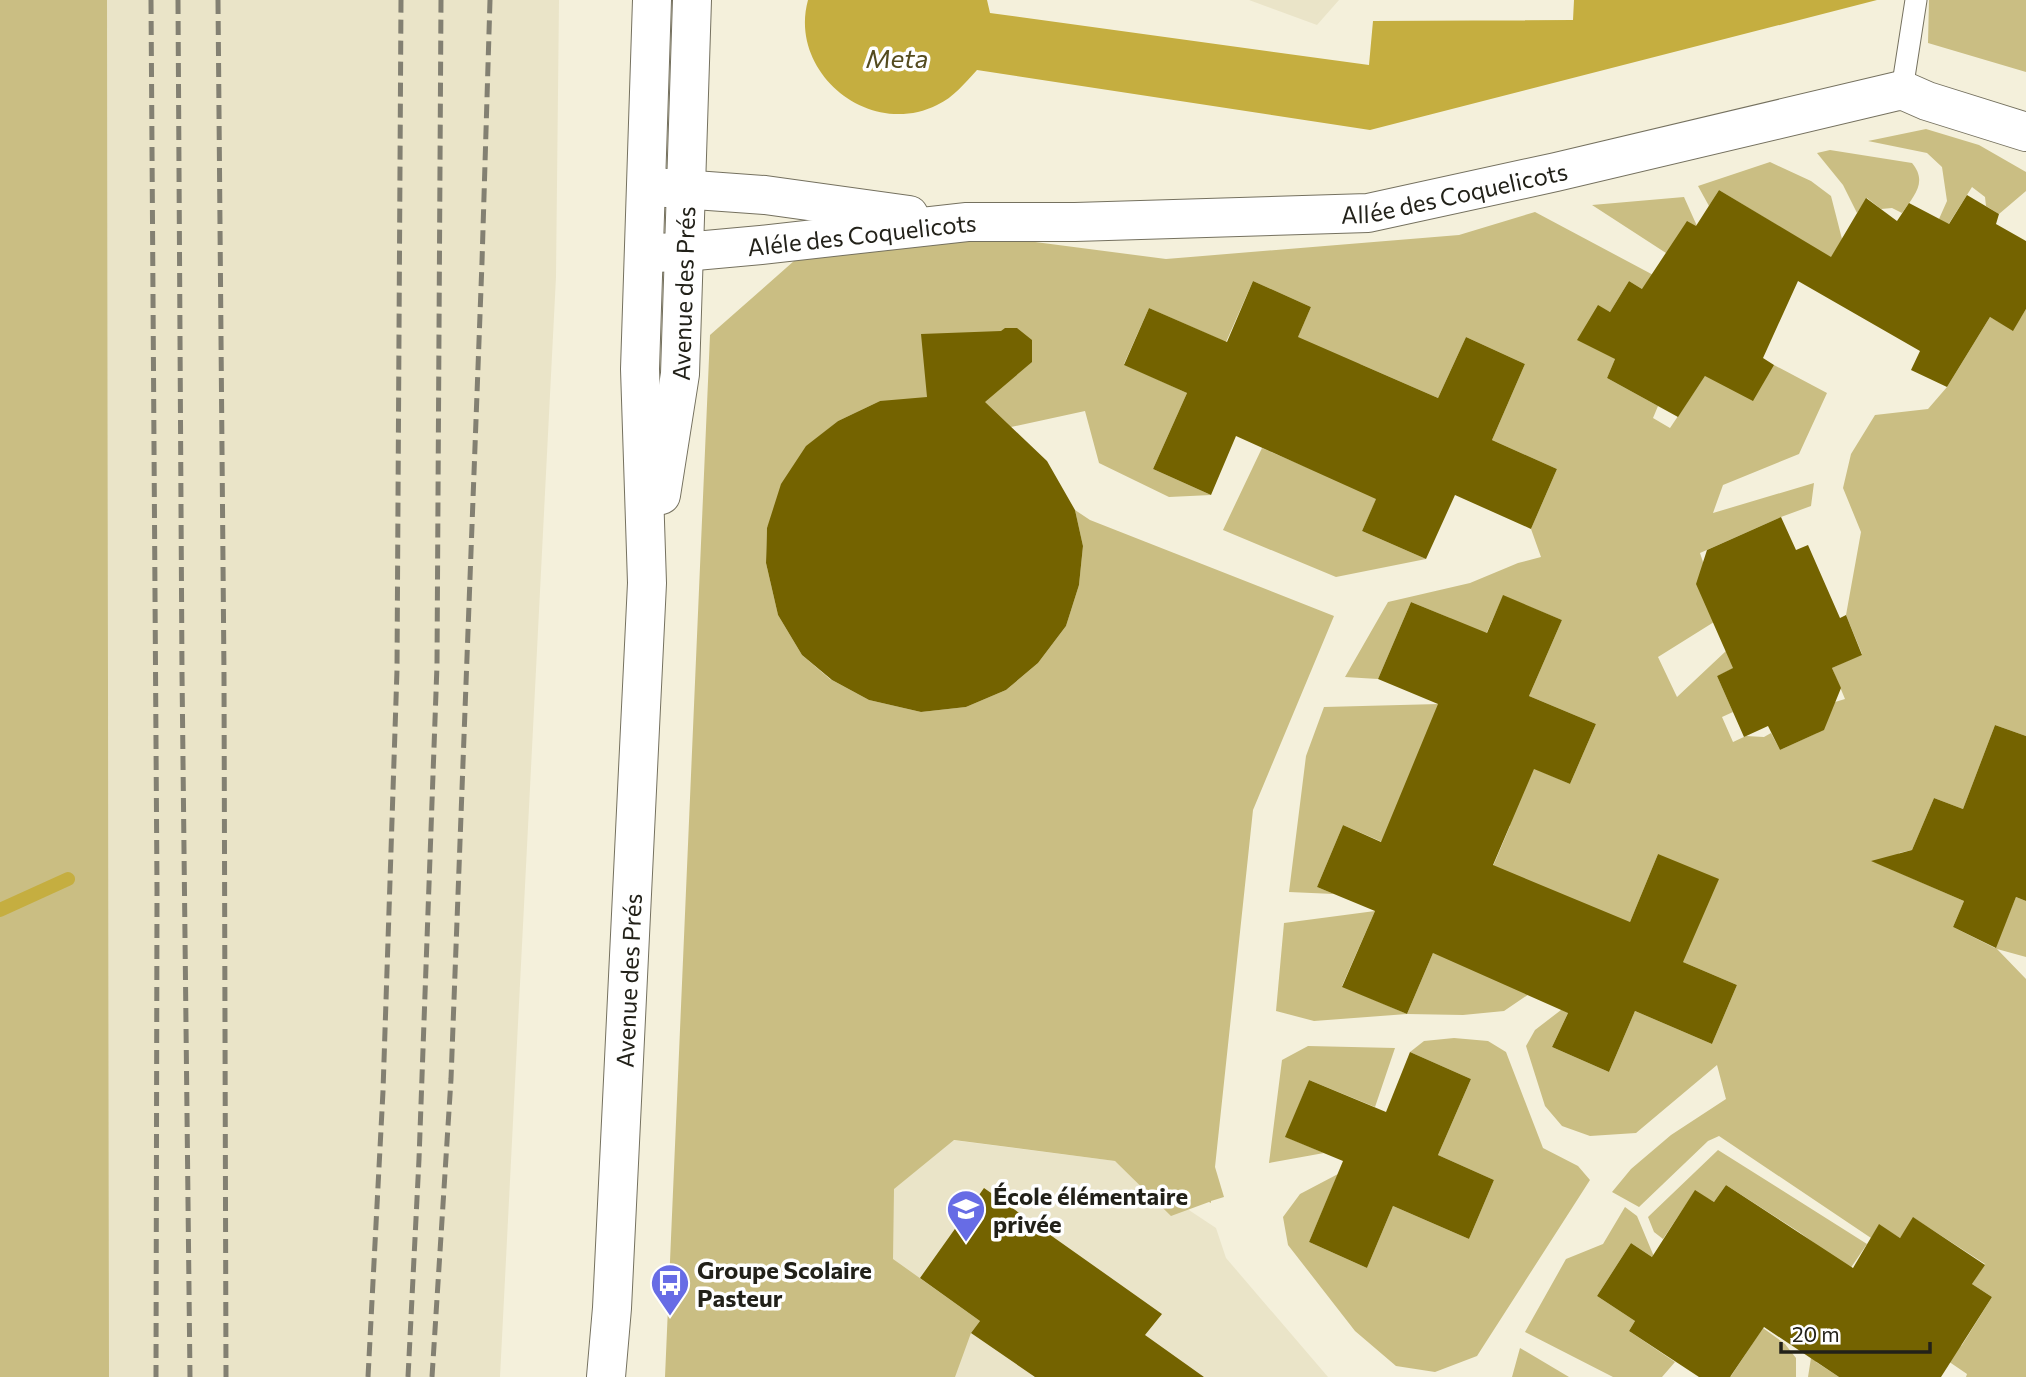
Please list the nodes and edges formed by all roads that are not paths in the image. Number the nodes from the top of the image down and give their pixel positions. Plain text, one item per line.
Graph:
1 (652, 0) edge
2 (692, 0) edge
3 (1916, 4) edge
4 (1915, 95) junction
5 (2026, 132) edge
6 (645, 187) junction
7 (686, 189) junction
8 (967, 222) junction
9 (684, 252) junction
10 (643, 253) junction
11 (647, 583) junction
12 (606, 1377) edge

1 - 6 main road, Avenue des Prés
2 - 7 main road, Avenue des Prés
3 - 4 lane
4 - 5 main road
4 - 8 main road, Allée des Coquelicots
6 - 7 main road, Aléle des Coquelicots
6 - 10 main road, Avenue des Prés
7 - 8 main road, Aléle des Coquelicots
7 - 9 main road, Avenue des Prés
8 - 9 main road, Aléle des Coquelicots
9 - 10 main road, Aléle des Coquelicots
9 - 11 main road, Avenue des Prés
10 - 11 main road, Avenue des Prés
11 - 12 main road, Avenue des Prés

